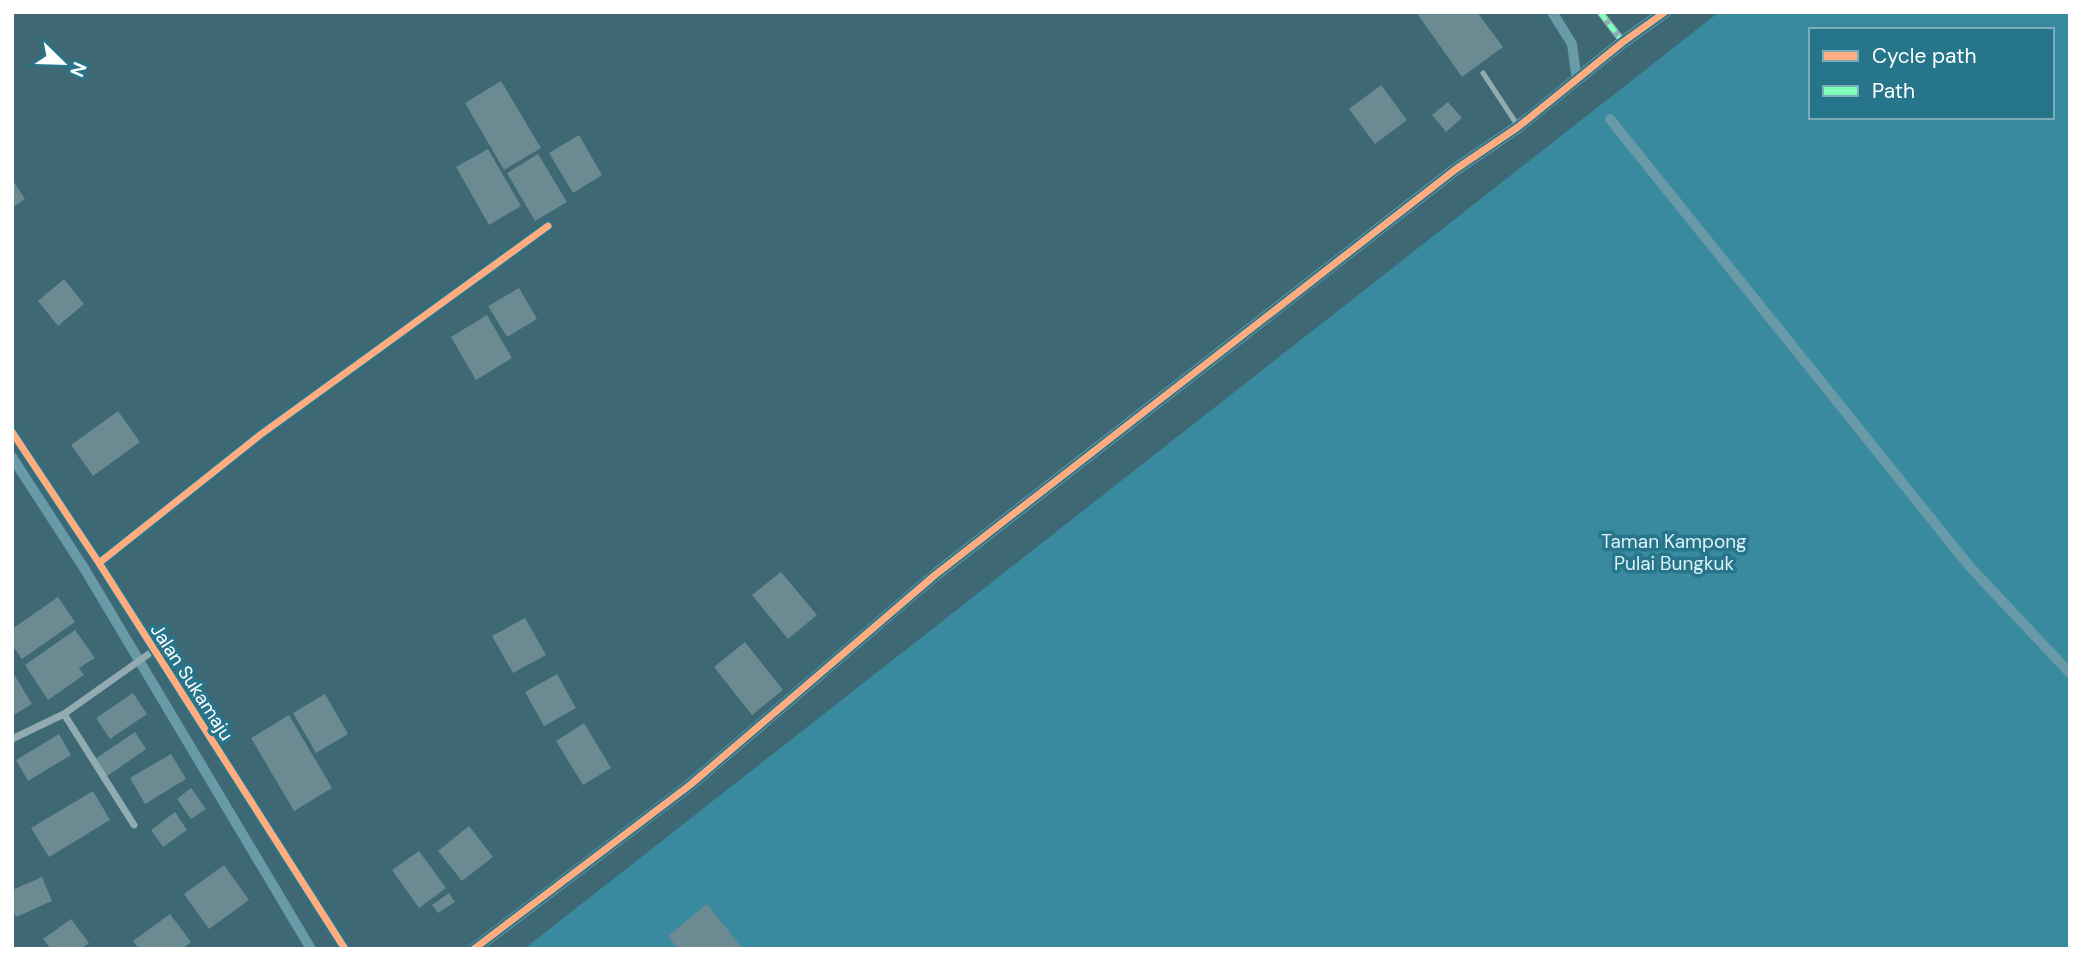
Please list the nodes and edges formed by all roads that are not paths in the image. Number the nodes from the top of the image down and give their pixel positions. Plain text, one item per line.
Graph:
1 (1600, 12) edge
2 (1665, 12) edge
3 (1623, 42) junction
4 (1483, 74) dead end
5 (1518, 127) junction
6 (548, 226) dead end
7 (12, 432) edge
8 (99, 563) junction
9 (153, 651) junction
10 (64, 714) junction
11 (12, 739) edge
12 (134, 825) dead end
13 (345, 949) edge
14 (474, 949) edge

1 - 3 street
2 - 3 street
3 - 5 street
4 - 5 lane
5 - 14 street
6 - 8 street
7 - 8 street, Jalan Sukamaju
8 - 9 street, Jalan Sukamaju
9 - 10 street
9 - 13 street, Jalan Sukamaju
10 - 11 street
10 - 12 street

